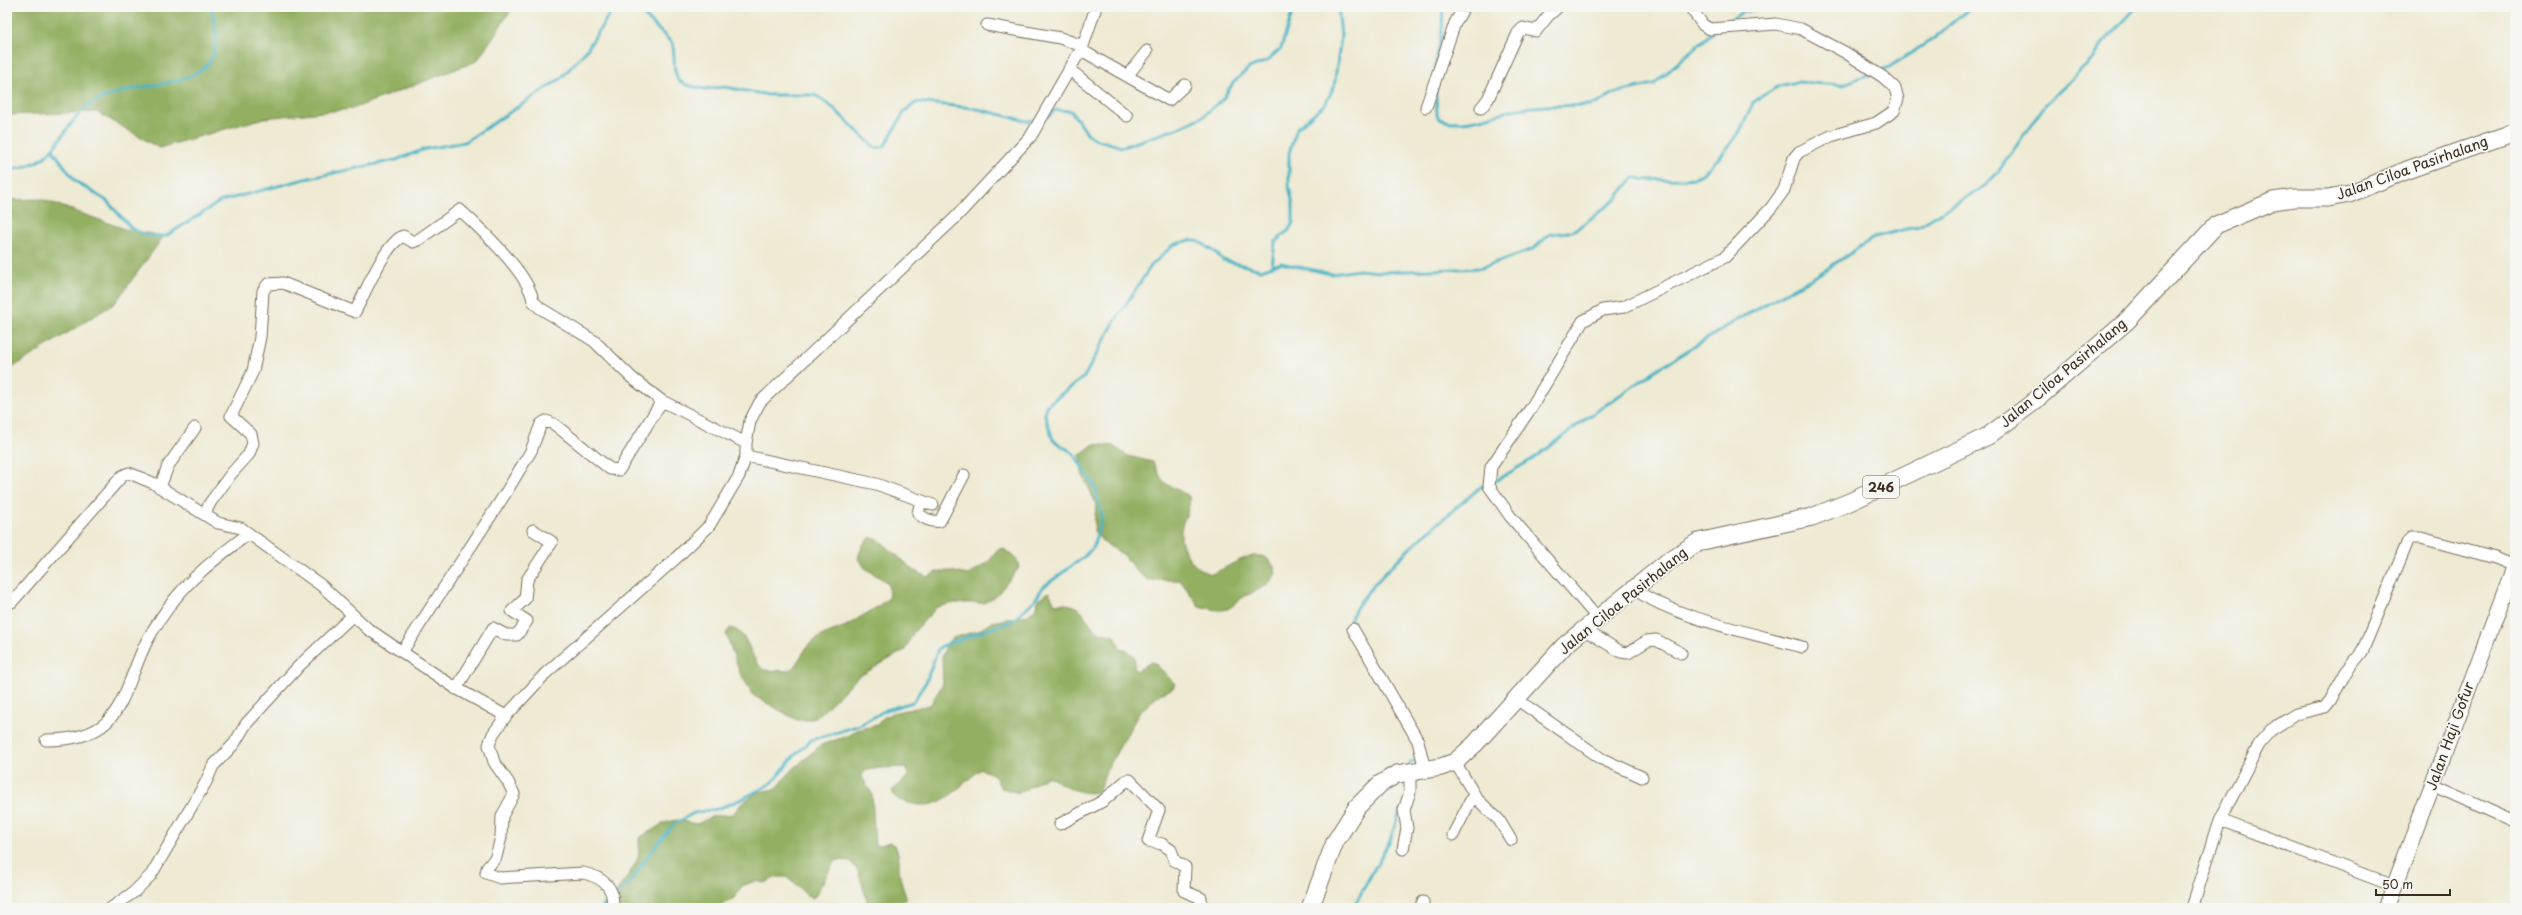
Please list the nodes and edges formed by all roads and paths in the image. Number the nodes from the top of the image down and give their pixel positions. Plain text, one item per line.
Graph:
1 (1096, 7) edge
2 (1464, 7) edge
3 (1556, 7) edge
4 (1690, 7) edge
5 (987, 25) dead end
6 (1082, 48) junction
7 (1147, 51) dead end
8 (1069, 69) junction
9 (1127, 76) junction
10 (1185, 85) dead end
11 (1426, 107) dead end
12 (1481, 108) dead end
13 (1127, 116) dead end
14 (2515, 132) edge
15 (662, 401) junction
16 (196, 428) dead end
17 (746, 443) junction
18 (746, 456) junction
19 (964, 475) dead end
20 (160, 487) junction
21 (921, 500) junction
22 (933, 505) dead end
23 (205, 514) junction
24 (533, 530) dead end
25 (248, 534) junction
26 (2515, 566) edge
27 (1634, 588) junction
28 (12, 602) dead end
29 (352, 616) junction
30 (1599, 620) junction
31 (1354, 629) dead end
32 (1585, 630) junction
33 (1802, 647) dead end
34 (402, 652) junction
35 (1681, 653) dead end
36 (456, 689) junction
37 (1515, 698) junction
38 (506, 716) junction
39 (46, 740) dead end
40 (1455, 762) junction
41 (1418, 770) junction
42 (1642, 777) dead end
43 (2432, 785) junction
44 (1474, 794) junction
45 (2220, 820) junction
46 (2515, 822) edge
47 (1060, 824) dead end
48 (1453, 835) dead end
49 (1511, 840) dead end
50 (1403, 849) dead end
51 (2394, 886) junction
52 (111, 908) edge
53 (612, 908) edge
54 (1201, 908) edge
55 (1310, 908) edge
56 (2192, 908) edge
57 (2386, 908) edge

1 - 6 street
2 - 11 street
3 - 12 street
4 - 30 street
5 - 6 street
6 - 8 street
6 - 9 street
7 - 9 street
8 - 13 street
8 - 17 street
9 - 10 street
14 - 27 main road, Jalan Ciloa Pasirhalang / 246
15 - 17 street
15 - 23 street
15 - 34 street
16 - 20 street
17 - 18 street
18 - 21 street
18 - 38 street
19 - 21 street
20 - 23 street
20 - 28 street
21 - 22 street
23 - 25 street
24 - 36 street
25 - 29 street
25 - 39 street
26 - 43 street, Jalan Haji Gofur
26 - 45 street
27 - 30 main road, Jalan Ciloa Pasirhalang / 246
27 - 33 street
29 - 34 street
29 - 52 street
30 - 32 main road, Jalan Ciloa Pasirhalang / 246
31 - 41 street
32 - 35 street
32 - 37 main road, Jalan Ciloa Pasirhalang / 246
34 - 36 street
36 - 38 street
37 - 40 main road, Jalan Ciloa Pasirhalang / 246
37 - 42 street
38 - 53 street
40 - 41 main road, Jalan Ciloa Pasirhalang / 246
40 - 44 street
41 - 50 street
41 - 55 main road, Jalan Ciloa Pasirhalang / 246
43 - 46 street
43 - 51 street, Jalan Haji Gofur
44 - 48 street
44 - 49 street
45 - 51 street
45 - 56 street
47 - 54 street
51 - 57 street, Jalan Haji Gofur

